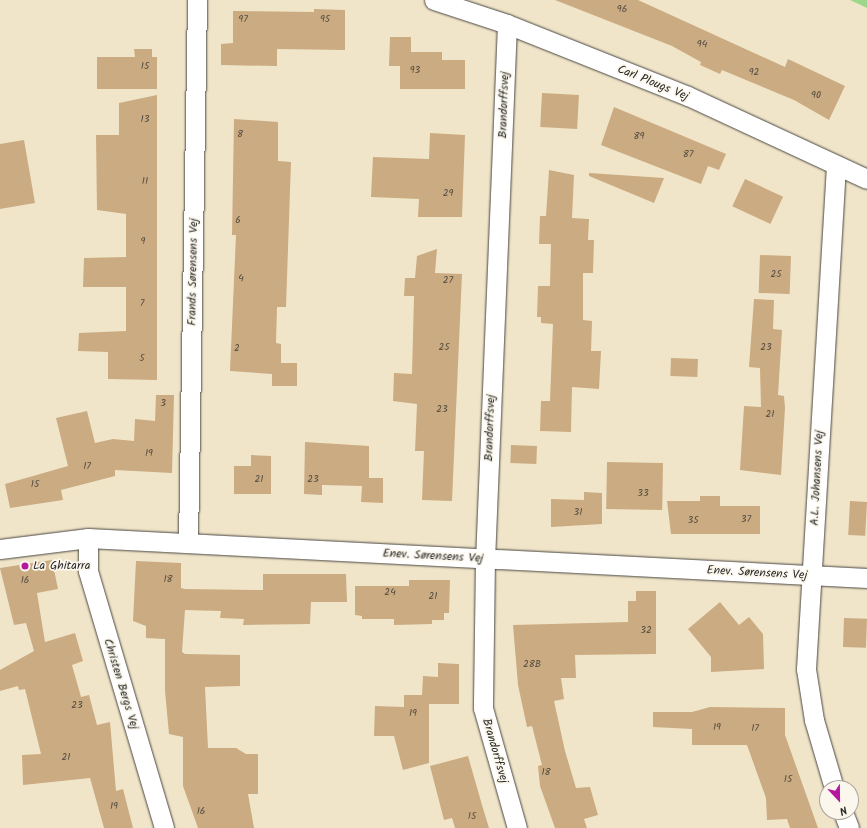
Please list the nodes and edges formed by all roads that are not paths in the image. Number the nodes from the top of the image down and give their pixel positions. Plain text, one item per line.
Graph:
1 (197, 0) edge
2 (434, 0) edge
3 (507, 24) junction
4 (836, 165) junction
5 (867, 179) edge
6 (88, 538) junction
7 (188, 543) junction
8 (0, 549) edge
9 (485, 559) junction
10 (812, 576) junction
11 (867, 578) edge
12 (832, 780) edge
13 (164, 828) edge
14 (517, 828) edge

1 - 7 street, Frands Sørensens Vej
2 - 3 street, Carl Plougs Vej
3 - 4 street, Carl Plougs Vej
3 - 9 street, Brandorffsvej
4 - 5 street, Carl Plougs Vej
4 - 10 street, A.L. Johansens Vej
6 - 7 street, Enev. Sørensens Vej
6 - 8 street, Enev. Sørensens Vej
6 - 13 street, Christen Bergs Vej
7 - 9 street, Enev. Sørensens Vej
9 - 10 street, Enev. Sørensens Vej
9 - 14 street, Brandorffsvej
10 - 11 street, Enev. Sørensens Vej
10 - 12 street, A.L. Johansens Vej

